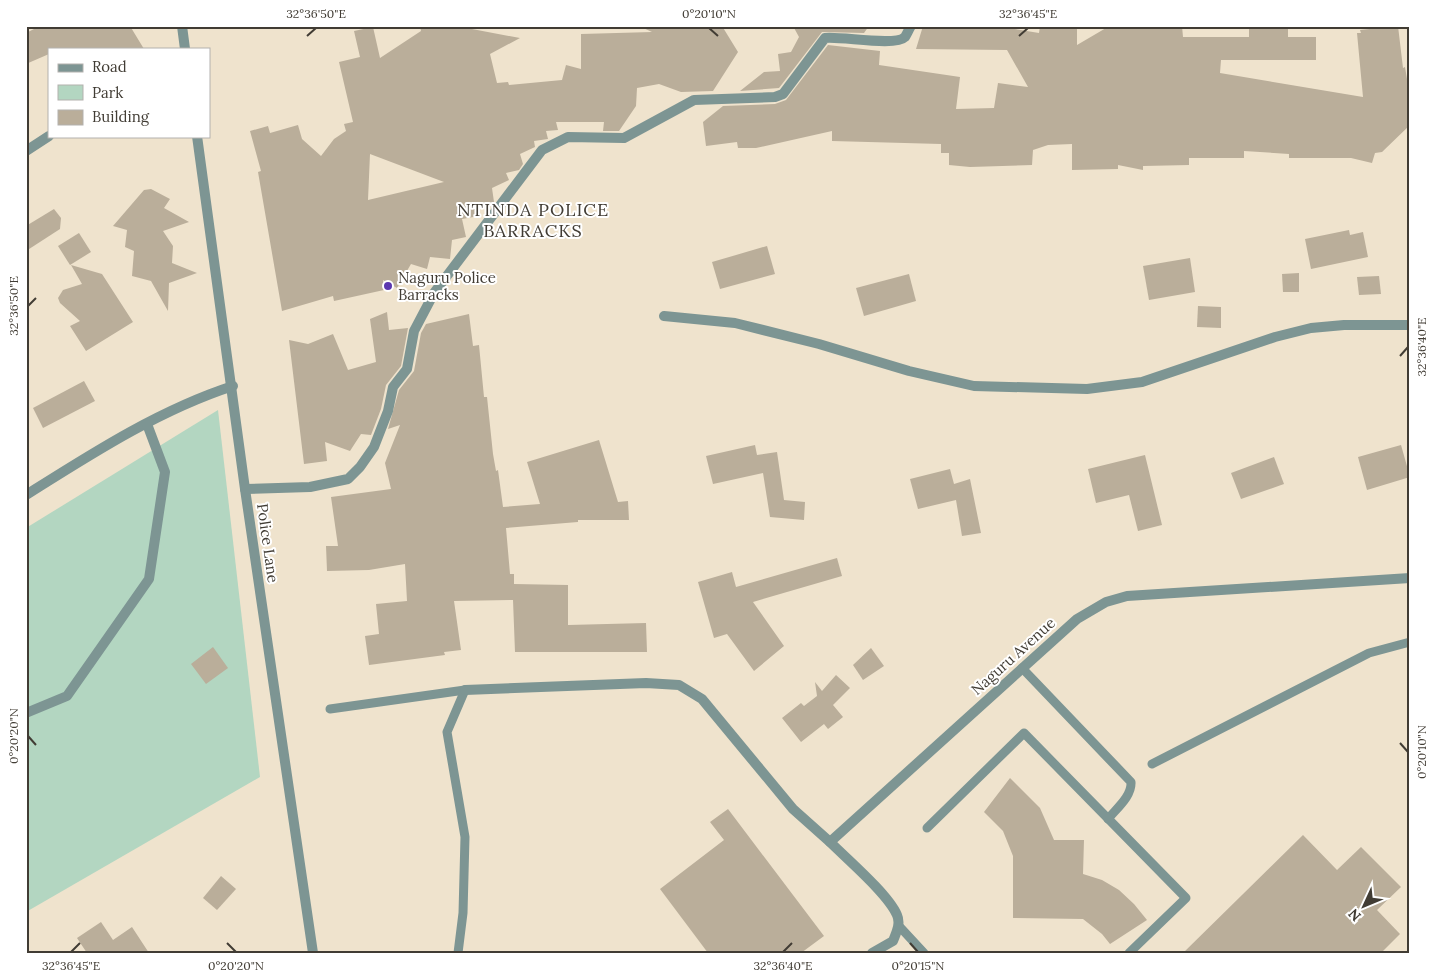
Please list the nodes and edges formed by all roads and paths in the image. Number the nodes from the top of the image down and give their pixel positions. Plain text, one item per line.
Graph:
1 (182, 26) edge
2 (911, 26) edge
3 (185, 48) edge
4 (48, 137) edge
5 (197, 138) edge
6 (26, 152) edge
7 (664, 316) dead end
8 (1410, 325) edge
9 (233, 386) junction
10 (147, 424) junction
11 (245, 489) junction
12 (26, 495) edge
13 (1410, 578) edge
14 (1410, 642) edge
15 (1022, 668) junction
16 (465, 690) junction
17 (330, 708) dead end
18 (26, 713) edge
19 (1152, 764) dead end
20 (1108, 819) junction
21 (927, 828) dead end
22 (830, 842) junction
23 (899, 926) junction
24 (314, 953) edge
25 (458, 953) edge
26 (872, 953) edge
27 (924, 953) edge
28 (1130, 953) edge

1 - 3 street
2 - 11 street
4 - 6 street
5 - 9 street, Police Lane
7 - 8 street
9 - 10 street
9 - 11 street, Police Lane
10 - 12 street
10 - 18 street
11 - 24 street, Police Lane
13 - 15 street, Naguru Avenue
14 - 19 lane
15 - 20 lane
15 - 22 street, Naguru Avenue
16 - 17 lane
16 - 22 street
16 - 25 lane
20 - 21 lane
20 - 28 lane
22 - 23 street
23 - 26 street
23 - 27 lane

